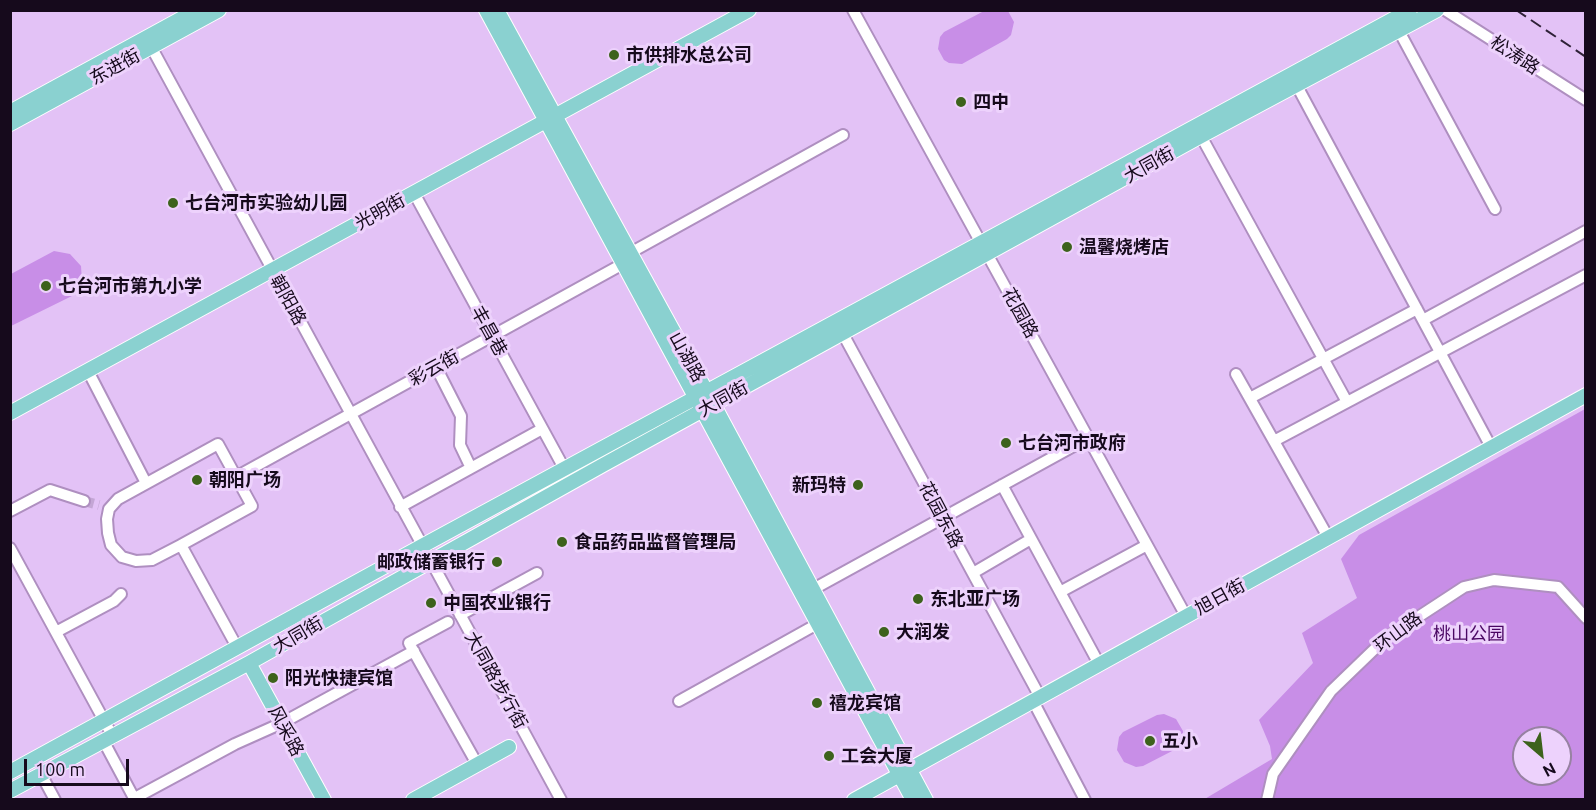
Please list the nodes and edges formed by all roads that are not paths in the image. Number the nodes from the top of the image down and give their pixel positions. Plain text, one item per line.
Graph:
1 (197, 10) edge
2 (219, 10) edge
3 (486, 10) edge
4 (497, 10) edge
5 (749, 10) edge
6 (853, 10) edge
7 (1410, 10) edge
8 (1437, 10) edge
9 (1445, 10) edge
10 (1399, 32) junction
11 (148, 43) junction
12 (1297, 86) junction
13 (1586, 100) edge
14 (10, 112) edge
15 (550, 119) junction
16 (10, 124) edge
17 (843, 135) dead end
18 (1201, 136) junction
19 (414, 193) junction
20 (1495, 209) dead end
21 (1586, 231) edge
22 (984, 248) junction
23 (629, 259) junction
24 (272, 270) junction
25 (1586, 275) edge
26 (1417, 309) junction
27 (1423, 320) junction
28 (843, 334) junction
29 (492, 336) junction
30 (1440, 352) junction
31 (1324, 359) junction
32 (436, 367) junction
33 (88, 371) junction
34 (1236, 374) dead end
35 (1586, 395) edge
36 (1250, 399) junction
37 (705, 401) junction
38 (1347, 402) junction
39 (10, 413) edge
40 (350, 414) junction
41 (542, 429) junction
42 (1088, 438) junction
43 (1274, 441) junction
44 (1491, 447) junction
45 (471, 468) junction
46 (565, 470) junction
47 (236, 477) junction
48 (146, 483) junction
49 (1002, 485) junction
50 (84, 501) tunnel mouth
51 (400, 507) junction
52 (10, 511) edge
53 (943, 518) junction
54 (1328, 537) junction
55 (1032, 539) junction
56 (181, 545) junction
57 (1147, 545) junction
58 (422, 546) junction
59 (10, 548) edge
60 (430, 561) junction
61 (537, 573) dead end
62 (973, 573) junction
63 (808, 592) junction
64 (1060, 592) junction
65 (121, 594) dead end
66 (460, 615) junction
67 (1186, 616) junction
68 (1586, 618) edge
69 (448, 622) dead end
70 (819, 623) junction
71 (56, 632) junction
72 (237, 647) junction
73 (414, 651) junction
74 (249, 663) junction
75 (1099, 664) junction
76 (1036, 699) junction
77 (679, 701) dead end
78 (103, 720) junction
79 (282, 723) junction
80 (109, 740) junction
81 (509, 747) dead end
82 (477, 764) junction
83 (10, 772) edge
84 (904, 772) junction
85 (41, 774) junction
86 (10, 791) edge
87 (429, 796) edge
88 (135, 799) edge
89 (55, 800) edge
90 (324, 800) edge
91 (413, 800) edge
92 (561, 800) edge
93 (854, 800) edge
94 (913, 800) edge
95 (926, 800) edge
96 (1086, 800) edge
97 (1267, 800) edge

1 - 11 main road, 东进街
2 - 11 main road, 东进街
3 - 15 main road, 山湖路
4 - 15 main road, 山湖路
5 - 15 main road, 光明街
6 - 22 street, 花园路
7 - 22 main road, 大同街
8 - 10 main road, 大同街
9 - 13 street, 松涛路
10 - 12 main road, 大同街
10 - 20 street
11 - 14 main road, 东进街
11 - 16 main road, 东进街
11 - 24 street, 朝阳路
12 - 18 main road, 大同街
12 - 26 street
15 - 19 main road, 光明街
15 - 23 main road, 山湖路
17 - 23 street, 彩云街
18 - 22 main road, 大同街
18 - 31 street
19 - 24 main road, 光明街
19 - 29 street, 丰昌巷
21 - 27 street
22 - 28 main road, 大同街
22 - 37 main road, 大同街
22 - 42 street, 花园路
23 - 29 street, 彩云街
23 - 37 main road, 山湖路
24 - 33 main road, 光明街
24 - 40 street, 朝阳路
25 - 30 street
26 - 27 street
26 - 31 street
27 - 30 street
28 - 37 main road, 大同街
28 - 53 street, 花园东路
29 - 32 street, 彩云街
29 - 41 street, 丰昌巷
30 - 38 street
30 - 44 street
31 - 36 street
31 - 38 street
32 - 40 street, 彩云街
32 - 45 street
33 - 39 main road, 光明街
33 - 48 street
34 - 36 street
35 - 44 main road, 旭日街
36 - 43 street
37 - 46 main road, 大同街
37 - 60 main road, 大同街
37 - 63 main road, 山湖路
38 - 43 street
40 - 47 street, 彩云街
40 - 51 street, 朝阳路
41 - 45 street
41 - 46 street, 丰昌巷
42 - 49 street
42 - 57 street, 花园路
43 - 54 street
44 - 54 main road, 旭日街
45 - 51 street
46 - 58 main road, 大同街
47 - 48 street
47 - 56 street
48 - 56 street
49 - 53 street
49 - 55 street
50 - 52 street
51 - 58 street, 朝阳路
53 - 62 street, 花园东路
53 - 63 street
54 - 67 main road, 旭日街
55 - 62 street
55 - 64 street
56 - 72 street
57 - 64 street
57 - 67 street, 花园路
58 - 60 street, 朝阳路
58 - 72 main road, 大同街
59 - 71 street
60 - 66 street, 大同路步行街
60 - 74 main road, 大同街
61 - 66 street
62 - 76 street, 花园东路
63 - 70 main road, 山湖路
63 - 84 main road, 山湖路
64 - 75 street
65 - 71 street
66 - 92 street, 大同路步行街
67 - 75 main road, 旭日街
68 - 97 street, 环山路
69 - 73 street
70 - 77 street
70 - 84 main road, 山湖路
71 - 78 street
72 - 78 main road, 大同街
73 - 79 street
73 - 82 street
74 - 79 main road, 风采路
74 - 80 main road, 大同街
75 - 76 main road, 旭日街
76 - 84 main road, 旭日街
76 - 96 street, 花园东路
78 - 80 street
78 - 83 main road, 大同街
79 - 88 street
79 - 90 main road, 风采路
80 - 85 main road, 大同街
80 - 88 street
81 - 82 main road
82 - 87 main road
84 - 93 main road, 旭日街
84 - 94 main road, 山湖路
84 - 95 main road, 山湖路
85 - 86 main road, 大同街
85 - 89 street
87 - 91 main road

